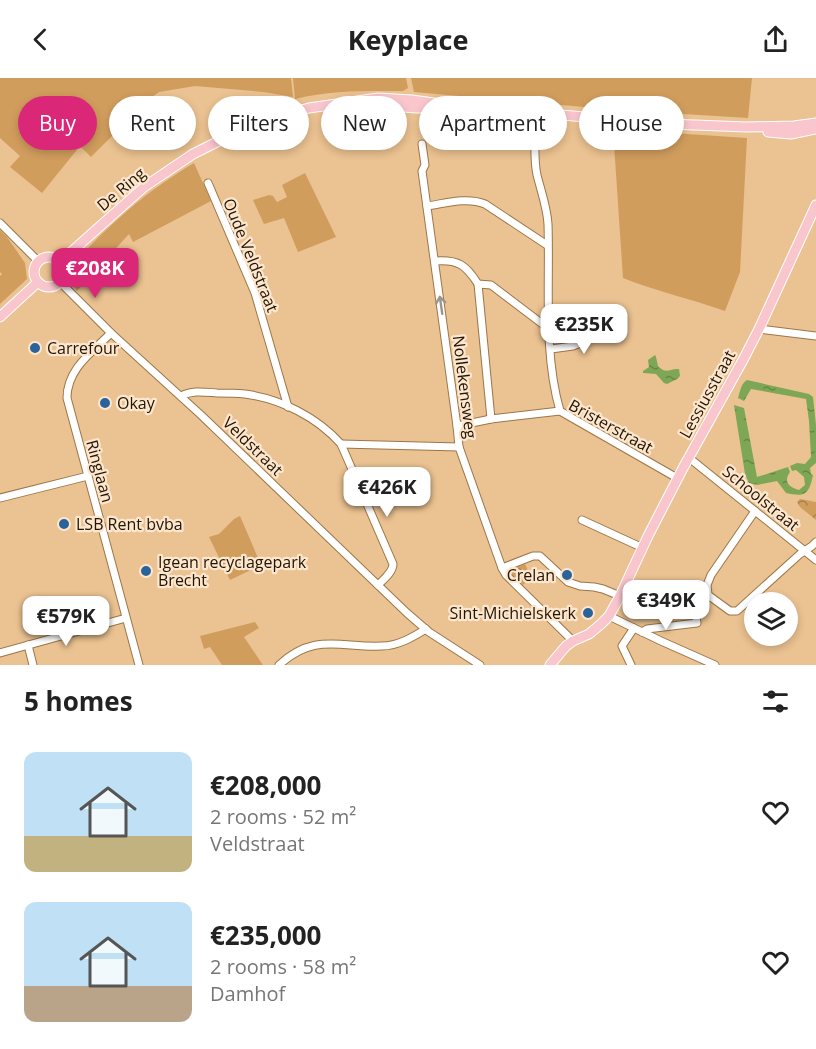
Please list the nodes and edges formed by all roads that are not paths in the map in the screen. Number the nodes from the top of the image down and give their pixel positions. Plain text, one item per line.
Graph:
1 (815, 125) edge
2 (746, 127) junction
3 (423, 150) edge
4 (535, 150) edge
5 (208, 183) dead end
6 (816, 205) edge
7 (427, 206) junction
8 (0, 223) edge
9 (547, 245) junction
10 (38, 261) junction
11 (61, 261) junction
12 (435, 261) junction
13 (38, 282) junction
14 (60, 282) junction
15 (478, 284) junction
16 (0, 317) edge
17 (596, 326) dead end
18 (549, 329) junction
19 (759, 329) junction
20 (111, 333) junction
21 (816, 336) edge
22 (551, 349) junction
23 (181, 396) junction
24 (288, 406) junction
25 (560, 411) junction
26 (491, 419) junction
27 (457, 426) junction
28 (341, 444) junction
29 (459, 447) junction
30 (688, 457) junction
31 (88, 476) junction
32 (677, 478) junction
33 (0, 498) edge
34 (755, 511) junction
35 (582, 520) dead end
36 (816, 542) edge
37 (643, 548) junction
38 (805, 551) junction
39 (816, 560) edge
40 (502, 568) junction
41 (378, 585) junction
42 (708, 595) junction
43 (620, 596) junction
44 (609, 616) junction
45 (126, 618) junction
46 (634, 628) junction
47 (426, 629) junction
48 (642, 632) junction
49 (573, 641) junction
50 (28, 645) junction
51 (0, 653) edge
52 (33, 665) edge
53 (139, 665) edge
54 (279, 665) edge
55 (480, 665) edge
56 (550, 665) edge
57 (631, 665) edge
58 (715, 665) edge

1 - 2 main road, De Ring
1 - 2 main road, De Ring
2 - 11 main road, De Ring
3 - 7 street, Nollekensweg
4 - 9 street
5 - 24 street, Oude Veldstraat
6 - 19 main road, Lessiusstraat
7 - 9 street
7 - 12 street, Nollekensweg
8 - 10 street
9 - 18 street
10 - 11 main road
10 - 13 main road
11 - 14 main road
12 - 15 street
27 -> 12 street, Nollekensweg
13 - 14 main road
13 - 16 main road
14 - 20 street, Veldstraat
15 - 18 street
15 - 26 street
17 - 22 street
18 - 22 street
19 - 21 street
19 - 30 main road, Lessiusstraat
20 - 23 street, Veldstraat
20 - 31 street, Ringlaan
22 - 25 street
23 - 24 street
23 - 41 street, Veldstraat
24 - 28 street
25 - 26 street, Bristerstraat
25 - 32 street, Bristerstraat
26 - 27 street, Bristerstraat
27 - 29 street, Nollekensweg
28 - 29 street
28 - 41 street
29 - 40 street, Nollekensweg
30 - 32 main road, Lessiusstraat
30 - 34 street, Schoolstraat
31 - 33 street
31 - 45 street, Ringlaan
32 - 37 main road, Lessiusstraat
34 - 38 street, Schoolstraat
34 - 42 street
35 - 37 street
36 - 38 street
37 - 43 main road, Lessiusstraat
38 - 39 street, Schoolstraat
38 - 42 street
40 - 43 street
40 - 49 street
41 - 47 street, Veldstraat
42 - 48 street
43 - 44 main road, Lessiusstraat
44 - 46 street
44 - 49 main road
45 - 50 street
45 - 53 street, Ringlaan
46 - 48 street
46 - 57 street
47 - 54 street
47 - 55 street, Veldstraat
48 - 58 street
49 - 56 main road
50 - 51 street
50 - 52 street

